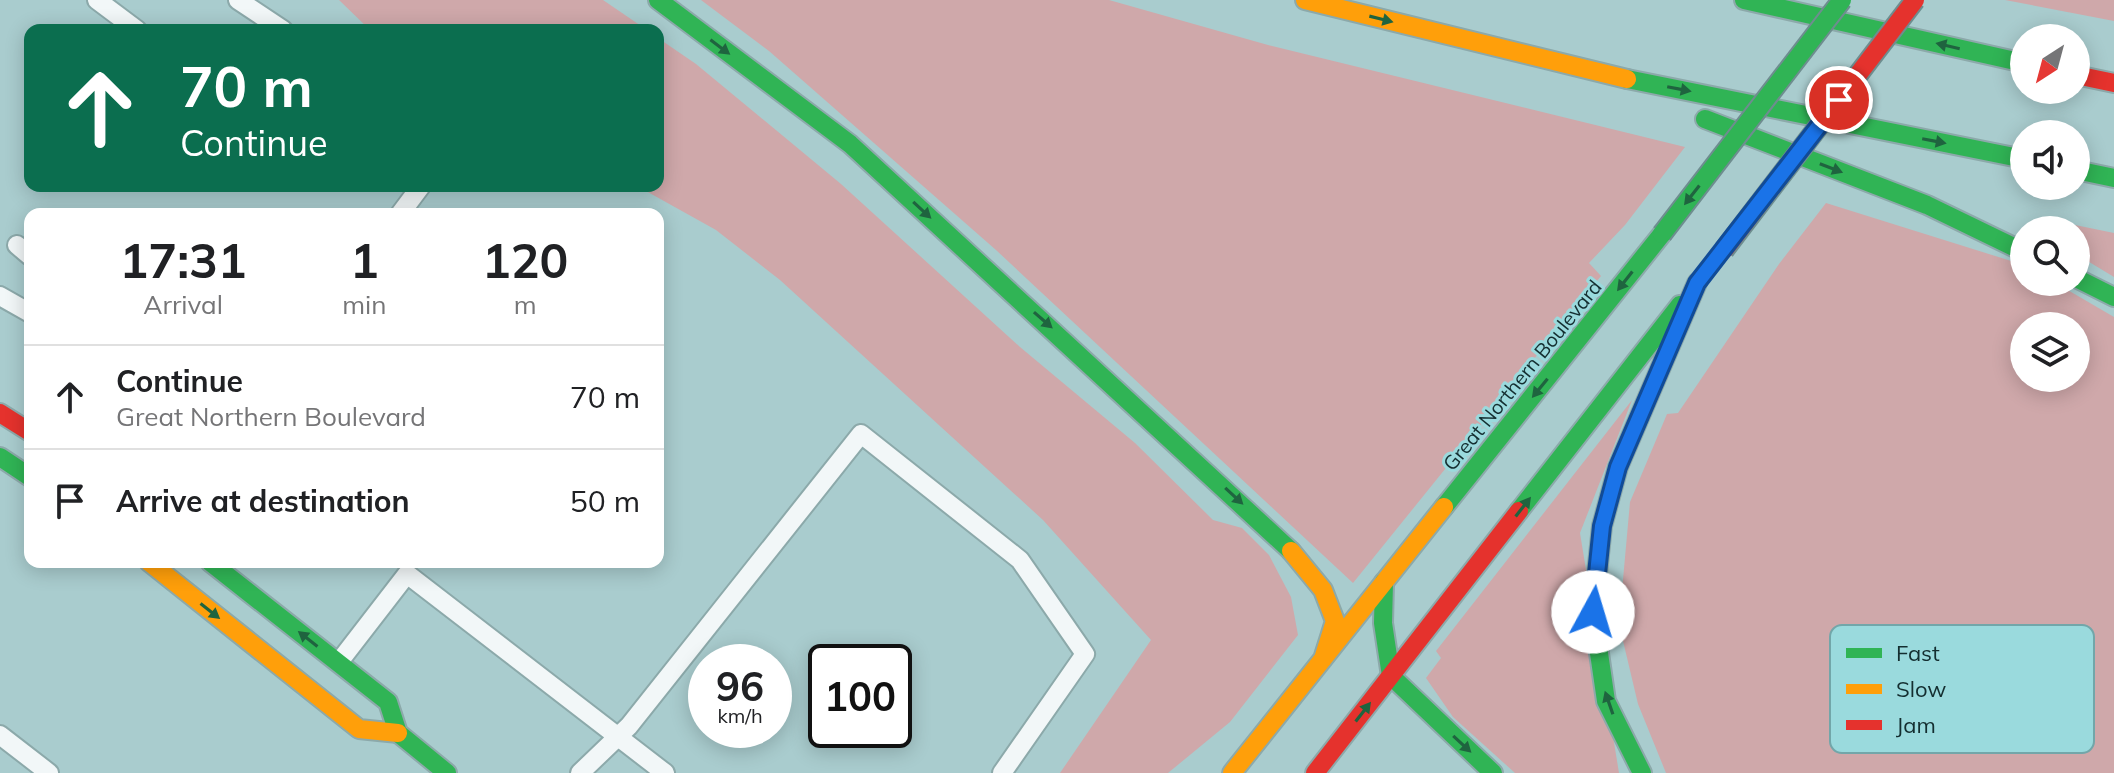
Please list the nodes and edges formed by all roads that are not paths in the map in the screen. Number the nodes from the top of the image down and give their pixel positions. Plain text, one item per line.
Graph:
1 (97, 0) edge
2 (238, 0) edge
3 (658, 0) edge
4 (1305, 0) edge
5 (1744, 0) edge
6 (1842, 0) edge
7 (1915, 0) edge
8 (129, 24) edge
9 (274, 24) edge
10 (2010, 60) edge
11 (1576, 69) junction
12 (2090, 78) edge
13 (2114, 83) edge
14 (2010, 156) edge
15 (2090, 173) edge
16 (2114, 178) edge
17 (2010, 245) edge
18 (1710, 266) junction
19 (2090, 285) edge
20 (0, 296) edge
21 (2114, 297) edge
22 (24, 310) edge
23 (0, 413) edge
24 (24, 428) edge
25 (0, 457) edge
26 (24, 473) edge
27 (157, 568) edge
28 (218, 568) edge
29 (408, 568) edge
30 (1384, 582) junction
31 (1323, 659) junction
32 (338, 663) junction
33 (1391, 676) junction
34 (398, 733) junction
35 (0, 735) edge
36 (615, 736) junction
37 (49, 773) edge
38 (447, 773) edge
39 (580, 773) edge
40 (665, 773) edge
41 (1002, 773) edge
42 (1232, 773) edge
43 (1315, 773) edge
44 (1493, 773) edge
45 (1642, 773) edge

1 - 8 lane
2 - 9 lane
3 -> 31 main road
4 -> 11 main road
10 -> 5 main road
6 -> 30 main road, Great Northern Boulevard, bridge
7 - 18 main road, bridge
11 -> 14 main road
11 -> 17 main road
12 - 13 main road
15 - 16 main road
33 -> 18 main road
45 -> 18 main road
19 - 21 main road
20 - 22 lane
23 - 24 main road
25 - 26 main road
27 -> 34 main road
32 -> 28 main road
29 - 32 lane
29 - 36 lane
30 - 31 main road, Great Northern Boulevard
30 - 33 main road
31 - 42 main road, Great Northern Boulevard
32 - 34 main road
43 -> 33 main road
33 -> 44 main road
34 - 38 main road
35 - 37 lane
36 - 39 lane
36 - 40 lane
36 - 41 lane

